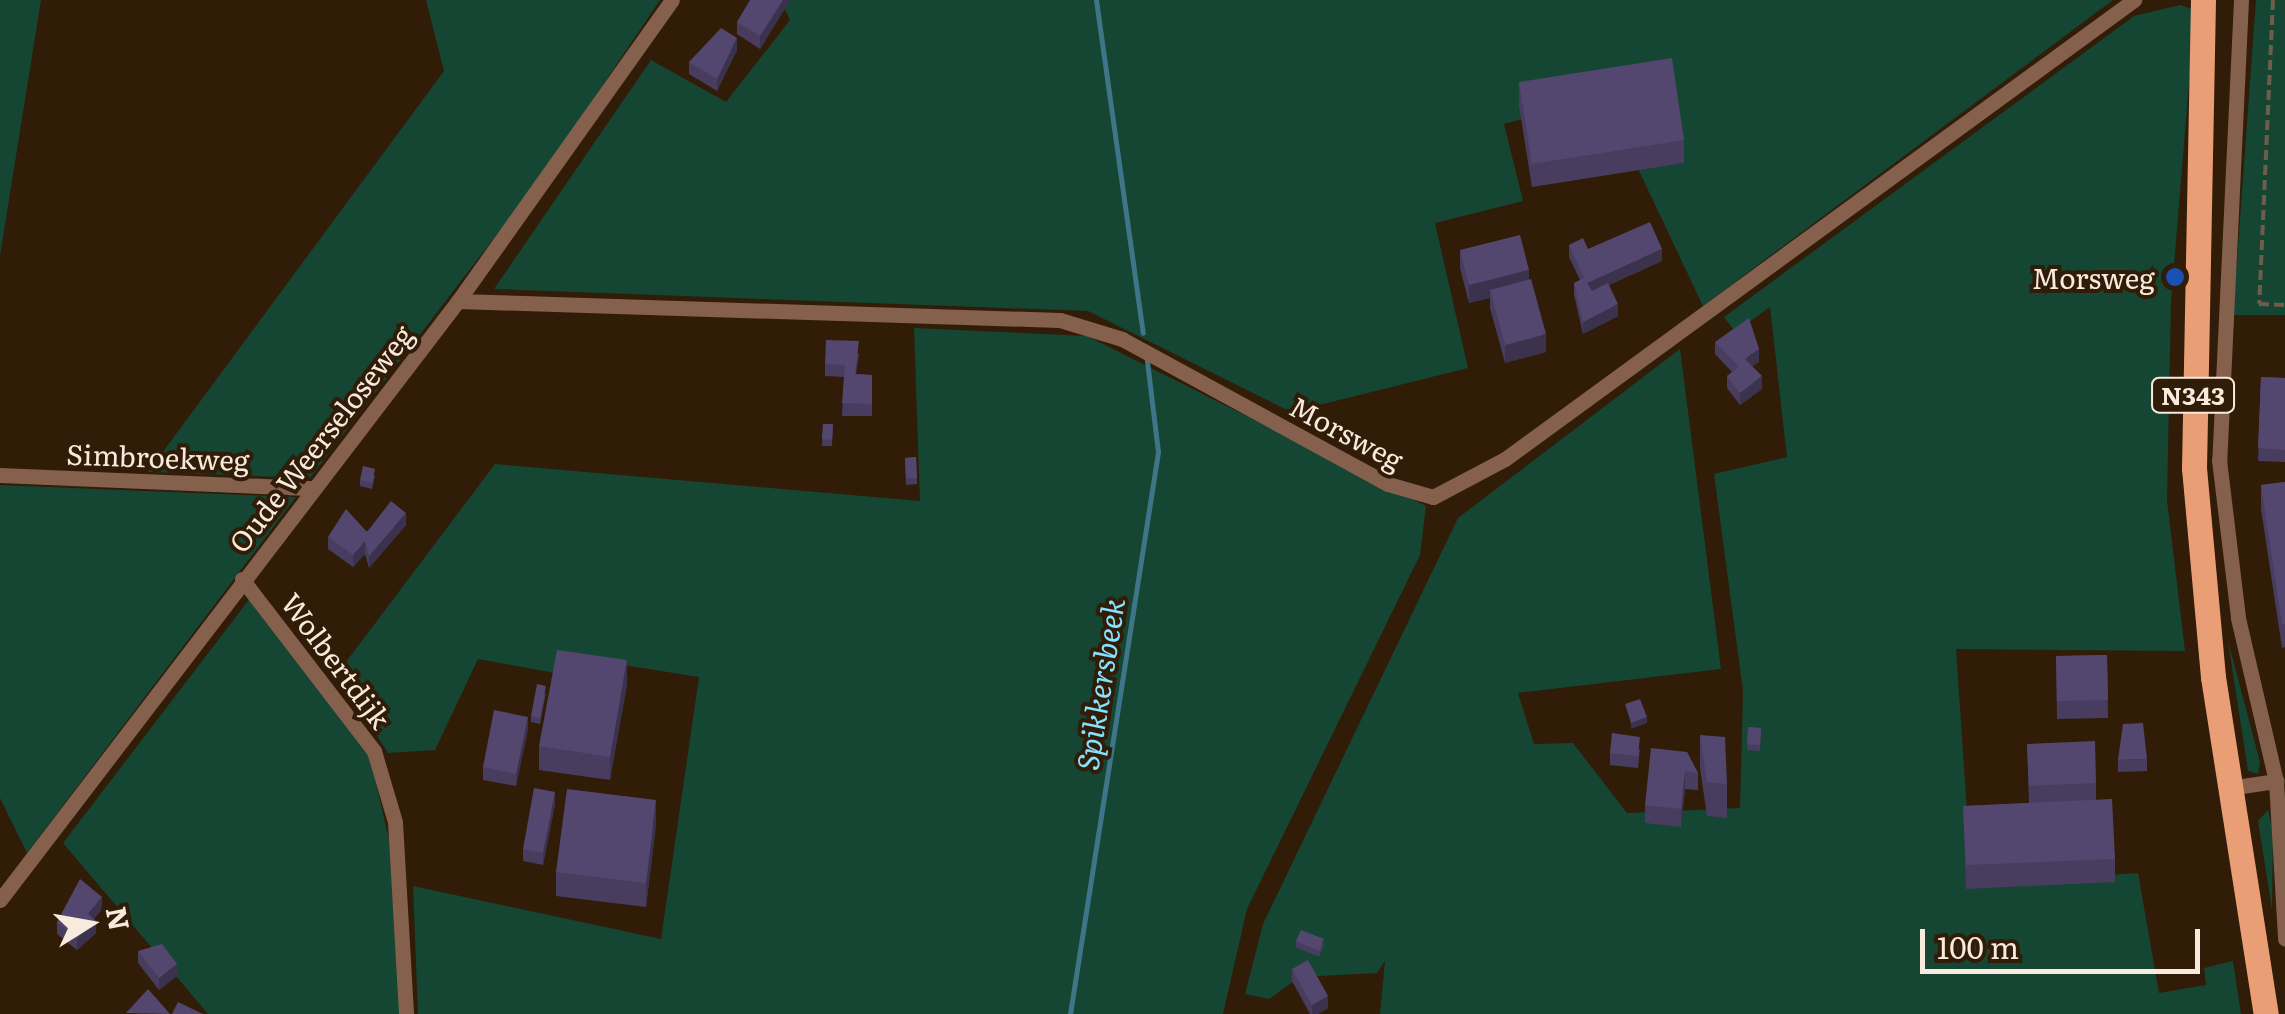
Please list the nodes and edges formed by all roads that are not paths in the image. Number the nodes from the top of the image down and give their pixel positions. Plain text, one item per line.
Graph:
1 (672, 0) edge
2 (2134, 0) edge
3 (2202, 0) edge
4 (2240, 0) edge
5 (458, 301) junction
6 (0, 475) edge
7 (314, 488) junction
8 (242, 579) junction
9 (2276, 782) junction
10 (2230, 788) junction
11 (0, 900) edge
12 (2285, 939) edge
13 (406, 1014) edge
14 (2266, 1014) edge

1 - 5 street, Oude Weerseloseweg
2 - 5 street, Morsweg
3 - 10 main road, N343
4 - 9 street
5 - 7 street, Oude Weerseloseweg
6 - 7 street, Simbroekweg
7 - 8 street, Oude Weerseloseweg
8 - 11 street, Oude Weerseloseweg
8 - 13 street, Wolbertdijk
9 - 10 street
9 - 12 street
10 - 14 main road, N343

